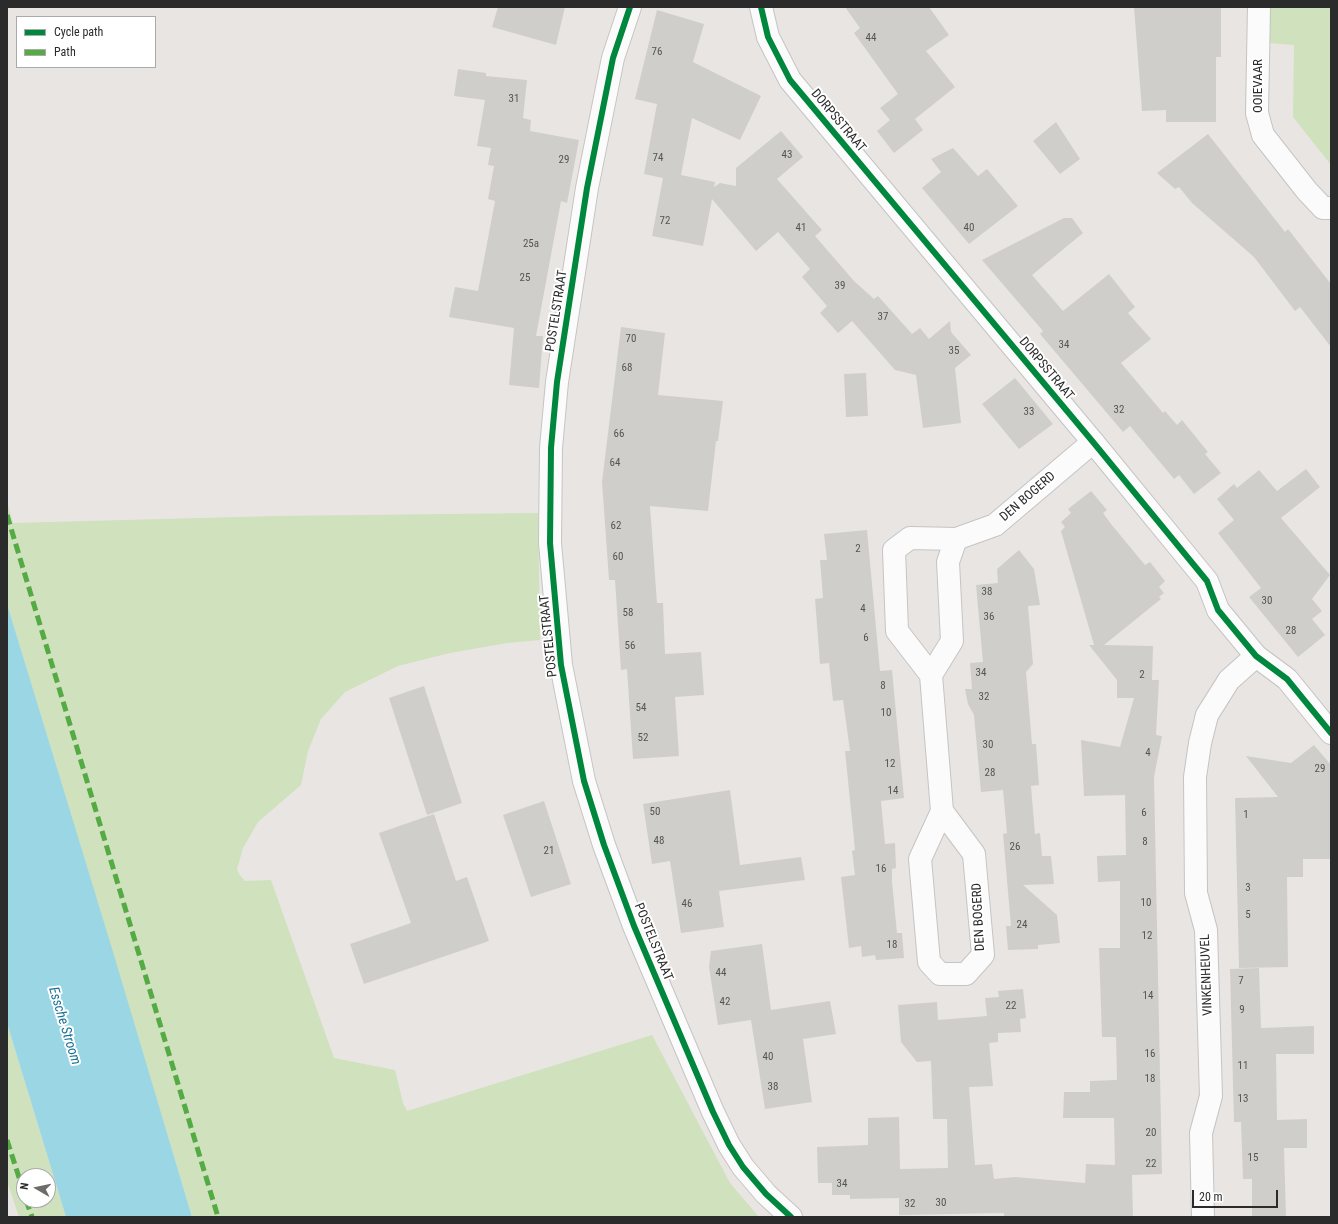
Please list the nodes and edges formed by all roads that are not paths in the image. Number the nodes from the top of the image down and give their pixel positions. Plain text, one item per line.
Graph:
1 (630, 7) edge
2 (761, 7) edge
3 (1259, 7) edge
4 (1331, 208) edge
5 (1093, 442) junction
6 (956, 539) junction
7 (1256, 656) junction
8 (931, 676) junction
9 (1331, 733) edge
10 (942, 811) junction
11 (791, 1217) edge
12 (1203, 1217) edge

1 - 11 street, POSTELSTRAAT
2 - 5 street, DORPSSTRAAT
3 - 4 street, OOIEVAAR
5 - 6 street, DEN BOGERD
5 - 7 street, DORPSSTRAAT
6 - 8 street
6 - 8 street, DEN BOGERD
7 - 9 street, DORPSSTRAAT
7 - 12 street, VINKENHEUVEL
8 - 10 street, DEN BOGERD
10 - 10 street, DEN BOGERD

